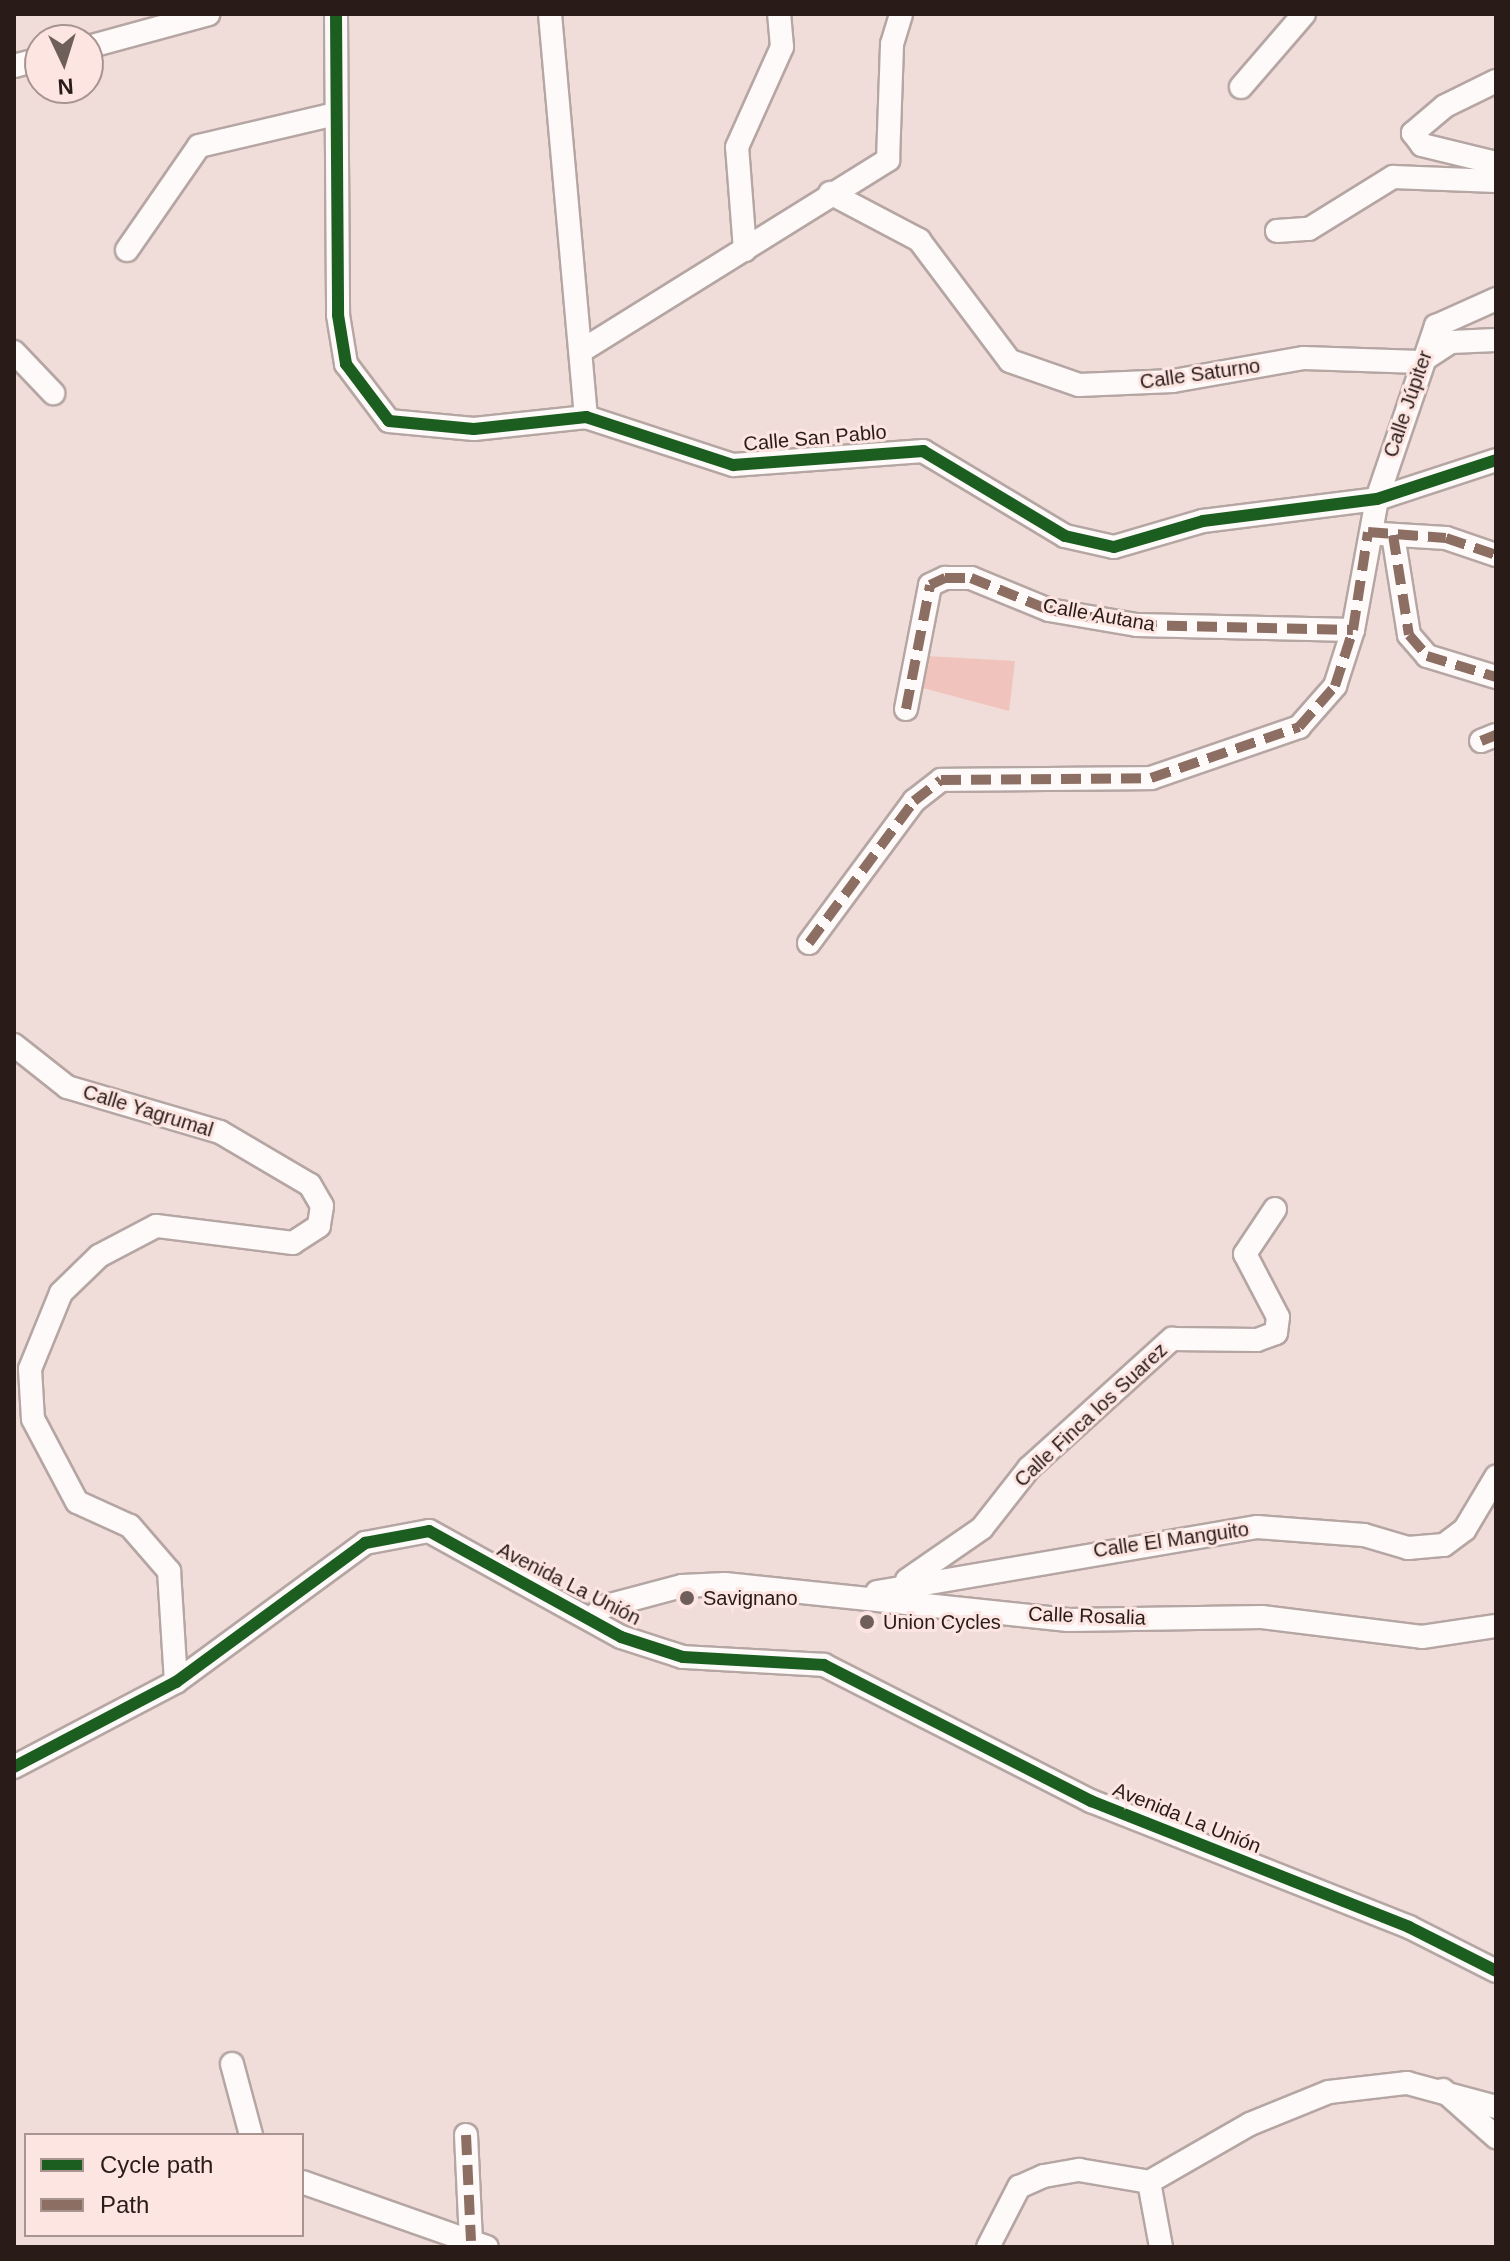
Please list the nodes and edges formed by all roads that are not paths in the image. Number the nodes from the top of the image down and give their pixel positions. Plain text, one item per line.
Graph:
1 (209, 14) edge
2 (336, 14) edge
3 (550, 14) edge
4 (779, 14) edge
5 (901, 14) edge
6 (1304, 14) edge
7 (104, 43) edge
8 (1496, 81) edge
9 (1241, 87) dead end
10 (335, 114) junction
11 (1496, 163) edge
12 (1496, 181) edge
13 (830, 193) junction
14 (1277, 231) dead end
15 (127, 250) dead end
16 (745, 250) junction
17 (1496, 299) edge
18 (1496, 340) edge
19 (581, 351) junction
20 (14, 352) edge
21 (1420, 362) junction
22 (53, 393) dead end
23 (586, 417) junction
24 (1496, 460) edge
25 (1377, 499) junction
26 (1368, 532) junction
27 (1393, 535) junction
28 (1496, 555) edge
29 (1353, 630) junction
30 (1496, 677) edge
31 (906, 709) dead end
32 (809, 943) dead end
33 (14, 1045) edge
34 (1275, 1209) dead end
35 (1496, 1477) edge
36 (896, 1587) junction
37 (860, 1596) junction
38 (591, 1620) junction
39 (1496, 1626) edge
40 (176, 1682) junction
41 (14, 1767) edge
42 (1496, 1971) edge
43 (232, 2064) dead end
44 (1440, 2086) junction
45 (1496, 2107) edge
46 (250, 2133) edge
47 (466, 2135) dead end
48 (1496, 2137) edge
49 (1149, 2182) junction
50 (304, 2183) edge
51 (479, 2244) edge
52 (988, 2247) edge
53 (1161, 2247) edge

1 - 7 street
2 - 10 street, Calle San Pablo
3 - 19 street
4 - 16 street
5 - 13 street
6 - 9 street
8 - 11 street
10 - 15 street
10 - 23 street, Calle San Pablo
12 - 14 street
13 - 16 street
13 - 21 street, Calle Saturno
16 - 19 street
17 - 21 street, Calle Júpiter
18 - 21 street
19 - 23 street
20 - 22 street
21 - 25 street, Calle Júpiter
23 - 25 street, Calle San Pablo
24 - 25 street, Calle San Pablo
25 - 26 street, Calle Júpiter
26 - 27 street
26 - 29 street, Calle Júpiter
27 - 28 street
27 - 30 street
29 - 31 street, Calle Autana
29 - 32 street, Calle Júpiter
33 - 40 street, Calle Yagrumal
34 - 36 street, Calle Finca los Suarez
35 - 36 street, Calle El Manguito
36 - 37 street, Calle El Manguito
37 - 38 street, Calle Rosalia
37 - 39 street, Calle Rosalia
38 - 40 street, Avenida La Unión
38 - 42 street, Avenida La Unión
40 - 41 street, Avenida La Unión
43 - 46 street
44 - 45 street
44 - 48 street
44 - 49 street
47 - 51 street
49 - 52 street
49 - 53 street
50 - 51 street

